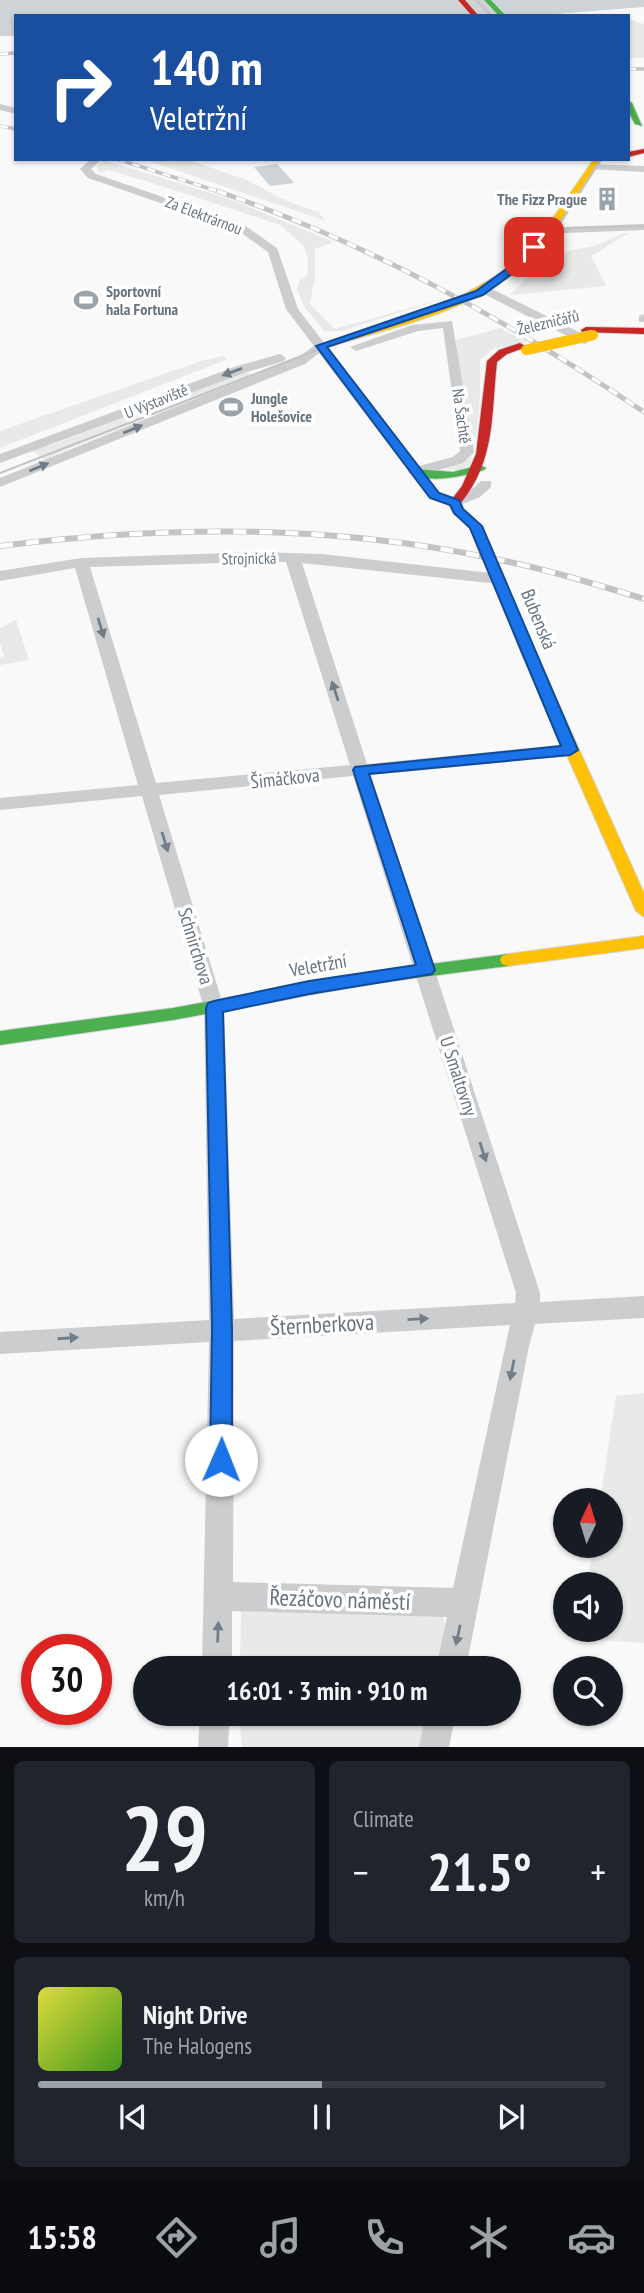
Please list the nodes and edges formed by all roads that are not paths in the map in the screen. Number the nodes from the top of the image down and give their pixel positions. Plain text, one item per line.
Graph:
1 (461, 0) edge
2 (487, 0) edge
3 (474, 14) edge
4 (501, 14) edge
5 (630, 106) edge
6 (636, 132) edge
7 (94, 161) edge
8 (595, 164) edge
9 (644, 169) edge
10 (564, 211) junction
11 (644, 227) edge
12 (604, 228) junction
13 (542, 237) junction
14 (486, 290) junction
15 (644, 322) edge
16 (593, 334) junction
17 (321, 346) junction
18 (356, 348) dead end
19 (0, 459) edge
20 (481, 464) junction
21 (415, 472) junction
22 (0, 483) edge
23 (486, 484) junction
24 (455, 503) junction
25 (475, 526) junction
26 (292, 557) junction
27 (82, 563) junction
28 (0, 576) edge
29 (499, 579) junction
30 (570, 750) junction
31 (361, 770) junction
32 (150, 791) junction
33 (0, 804) edge
34 (644, 911) edge
35 (644, 942) edge
36 (426, 970) junction
37 (214, 1008) junction
38 (0, 1038) edge
39 (644, 1307) edge
40 (526, 1314) junction
41 (222, 1329) junction
42 (0, 1342) edge
43 (220, 1596) junction
44 (466, 1603) junction
45 (218, 1656) edge
46 (454, 1656) edge
47 (214, 1726) edge
48 (438, 1726) edge
49 (213, 1747) edge
50 (434, 1747) edge

1 - 3 main road
2 - 4 main road
5 - 6 main road
7 - 17 street, Za Elektrárnou
8 - 9 street
8 - 10 main road, U Výstaviště
10 - 12 street
10 - 13 main road, U Výstaviště
11 - 12 street
12 - 13 street
13 - 14 main road, U Výstaviště
14 - 16 street
14 - 17 main road, U Výstaviště
15 - 16 main road, Železničářů
16 - 20 main road, Železničářů
17 -> 19 street, U Výstaviště
17 - 21 street, Bubenská
22 -> 17 street, U Výstaviště
18 - 21 street, Na Šachtě
20 - 21 main road
20 - 23 main road, Železničářů
20 - 24 main road, Železničářů
21 - 24 street, Bubenská
23 - 24 street
23 - 25 main road, Železničářů
24 - 25 main road, Bubenská
25 - 29 main road, Bubenská
26 - 27 street, Strojnická
26 - 29 street, Strojnická
31 -> 26 street, U Smaltovny
27 - 28 street, Strojnická
27 -> 32 street, Schnirchova
29 - 30 main road, Bubenská
30 - 31 street, Šimáčkova
30 - 34 main road, Bubenská
31 - 32 street, Šimáčkova
31 - 36 street, U Smaltovny
32 - 33 street, Šimáčkova
32 -> 37 street, Schnirchova
35 - 36 main road, Veletržní
36 - 37 main road, Veletržní
36 -> 40 street, U Smaltovny
37 - 38 main road, Veletržní
37 - 41 street, Schnirchova
39 - 40 street, Šternberkova
41 -> 40 street, Šternberkova
40 -> 44 street, U Smaltovny
42 -> 41 street, Šternberkova
41 - 43 street, Schnirchova
43 - 44 street, Řezáčovo náměstí
45 -> 43 street
44 -> 46 street
47 - 49 street
48 - 50 street

